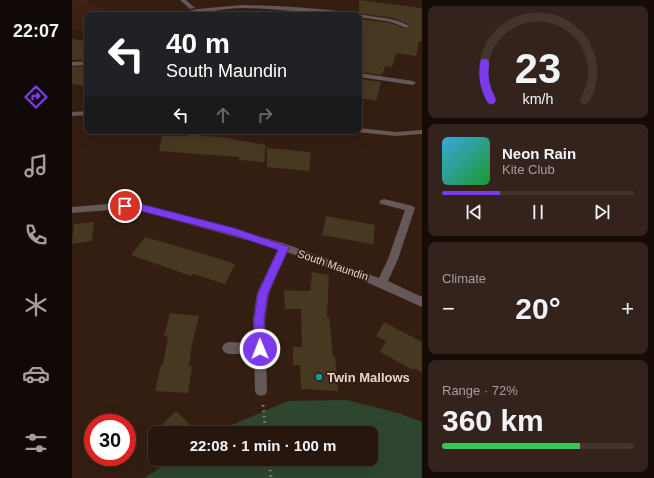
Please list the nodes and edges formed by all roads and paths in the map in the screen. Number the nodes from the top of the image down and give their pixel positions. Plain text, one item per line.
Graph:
1 (183, 0) edge
2 (192, 8) junction
3 (183, 12) edge
4 (332, 12) edge
5 (362, 16) edge
6 (406, 26) dead end
7 (84, 63) edge
8 (72, 64) edge
9 (362, 75) edge
10 (413, 83) dead end
11 (84, 113) edge
12 (72, 114) edge
13 (362, 130) edge
14 (422, 132) edge
15 (384, 202) dead end
16 (72, 210) edge
17 (284, 248) junction
18 (382, 283) junction
19 (422, 302) edge
20 (228, 348) dead end
21 (260, 349) junction
22 (261, 390) joint
23 (265, 426) edge
24 (270, 466) edge
25 (271, 478) edge

1 - 2 street
2 - 3 street
2 - 4 street
5 - 6 street
7 - 8 street
9 - 10 street
11 - 12 street
13 - 14 street
15 - 18 street, South Maundin
16 - 17 street, South Maundin
17 - 18 street, South Maundin
17 - 21 street, South Maundin
18 - 19 street, South Maundin
20 - 21 street
21 - 22 street, South Maundin
22 - 23 path
24 - 25 path

